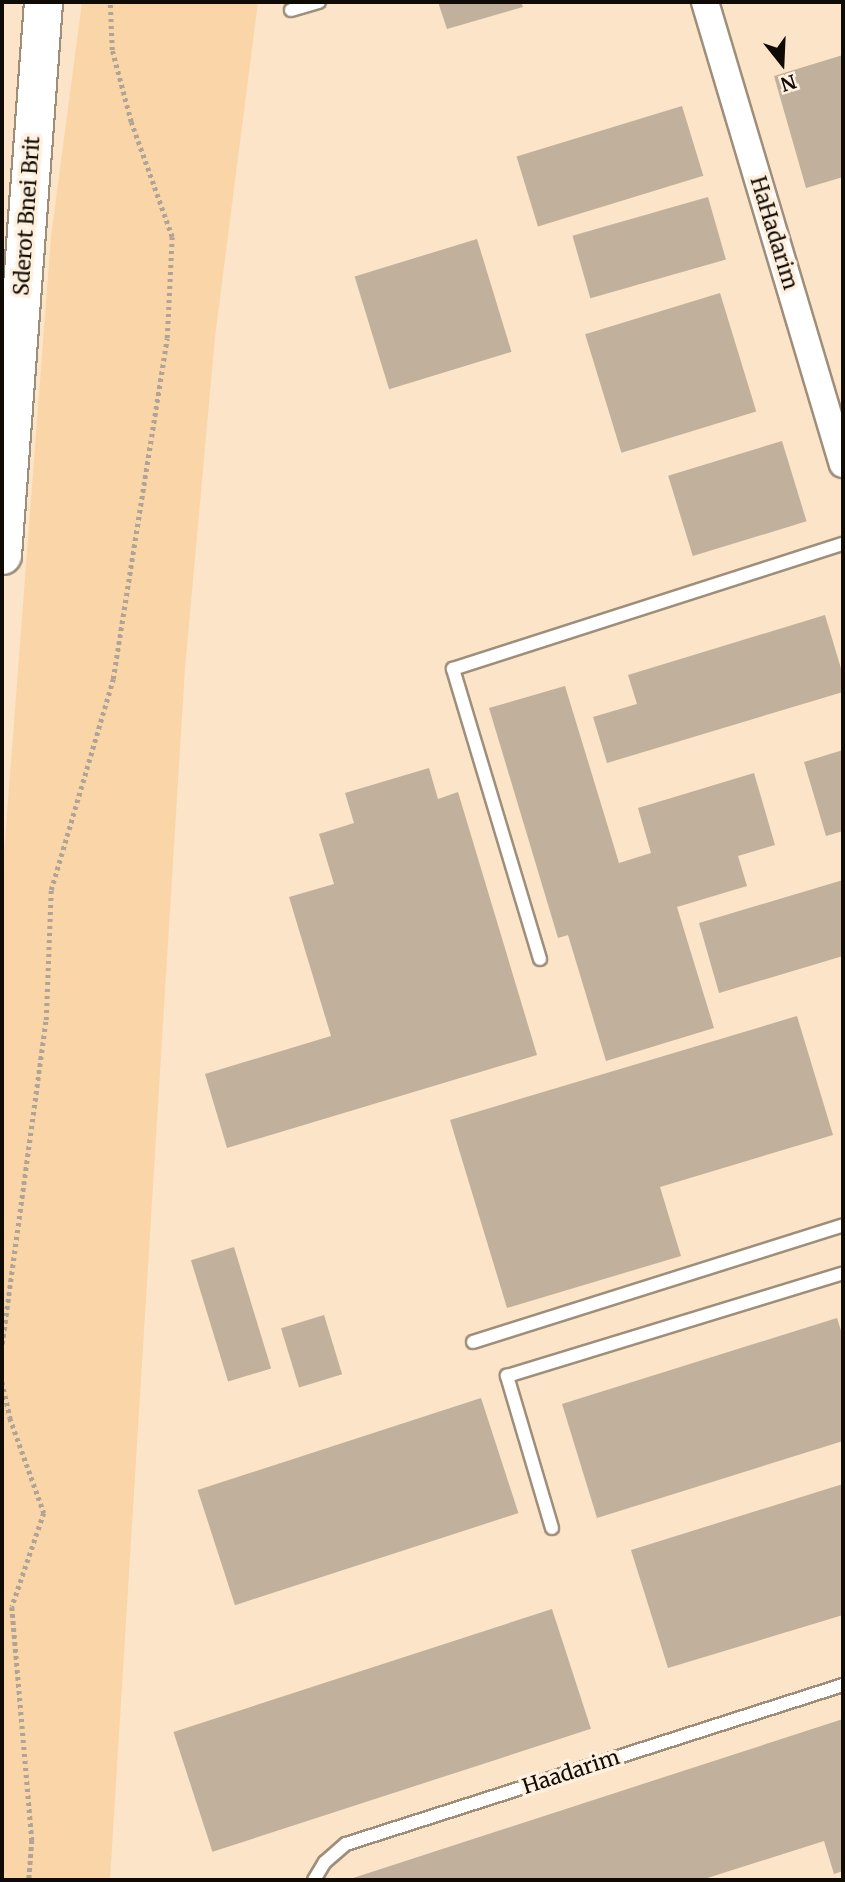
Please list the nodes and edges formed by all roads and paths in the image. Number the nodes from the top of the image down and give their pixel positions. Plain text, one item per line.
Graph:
1 (43, 2) edge
2 (110, 2) edge
3 (319, 2) edge
4 (705, 2) edge
5 (291, 10) dead end
6 (843, 464) edge
7 (4, 478) edge
8 (843, 544) edge
9 (2, 555) edge
10 (540, 959) dead end
11 (843, 1225) edge
12 (843, 1273) edge
13 (473, 1342) dead end
14 (2, 1344) edge
15 (2, 1382) edge
16 (552, 1528) dead end
17 (843, 1685) edge
18 (29, 1880) edge
19 (314, 1880) edge

1 - 7 main road, Sderot Bnei Brit
2 - 14 path
3 - 5 lane
4 - 6 street, HaHadarim
7 - 9 main road, Sderot Bnei Brit
8 - 10 lane
11 - 13 lane
12 - 16 lane
15 - 18 path
17 - 19 lane, Haadarim

